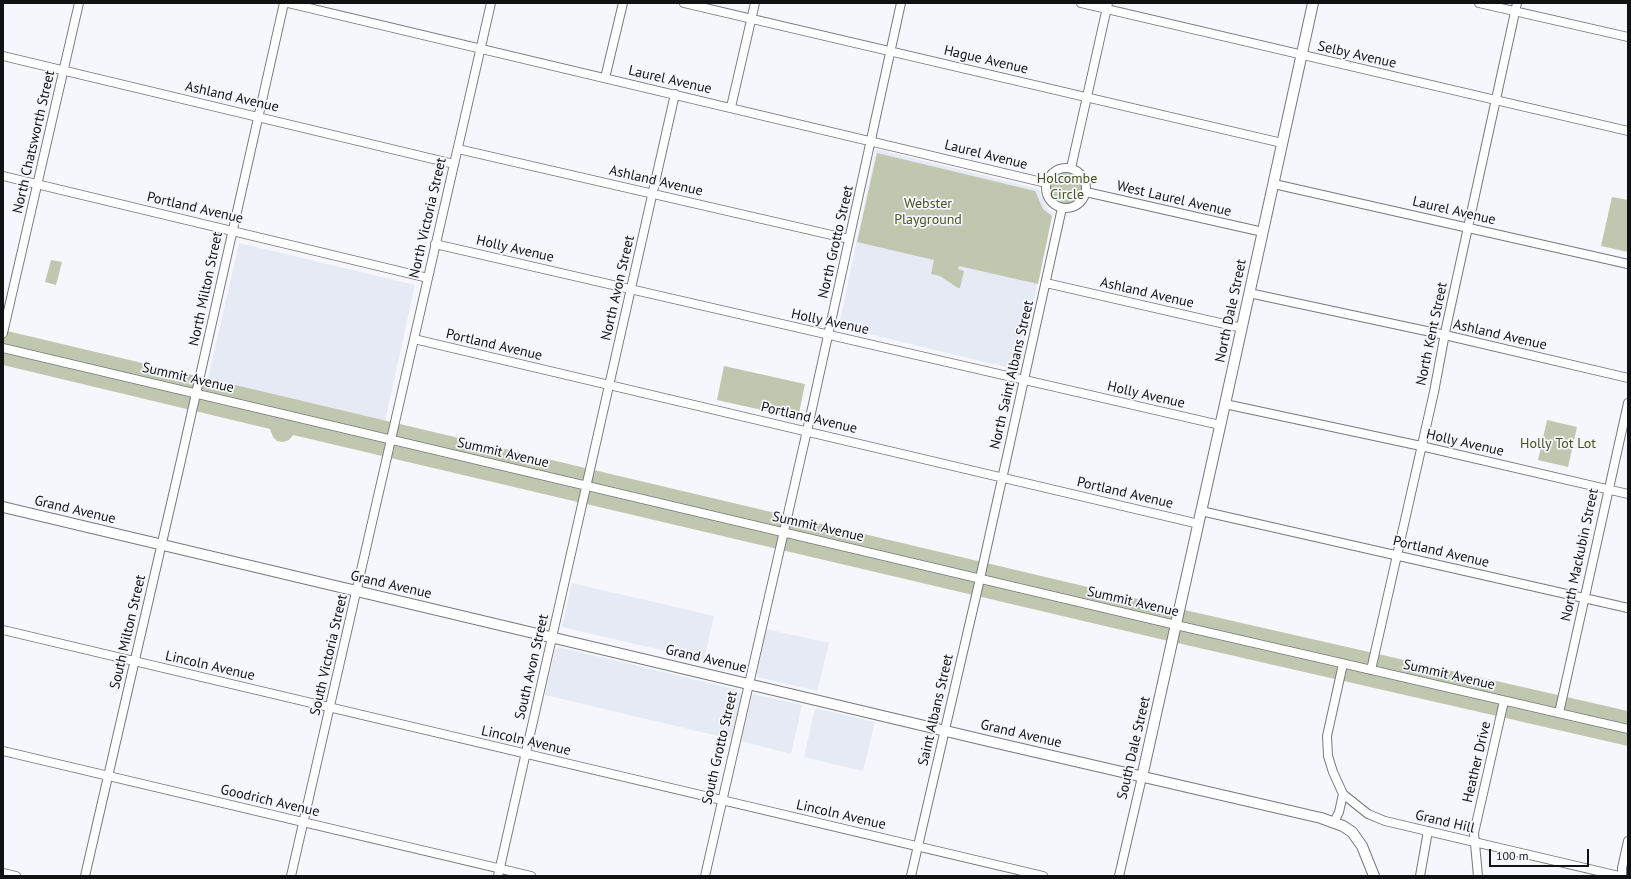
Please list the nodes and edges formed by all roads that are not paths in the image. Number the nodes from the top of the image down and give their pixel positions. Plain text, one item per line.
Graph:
1 (79, 3) edge
2 (284, 3) edge
3 (288, 3) edge
4 (491, 3) edge
5 (623, 3) edge
6 (684, 3) edge
7 (755, 3) edge
8 (902, 3) edge
9 (1081, 3) edge
10 (1313, 3) edge
11 (1479, 3) edge
12 (1107, 6) edge
13 (1516, 7) edge
14 (751, 19) junction
15 (1628, 37) edge
16 (480, 48) junction
17 (892, 52) junction
18 (1302, 55) junction
19 (3, 56) edge
20 (64, 70) junction
21 (605, 78) junction
22 (675, 94) junction
23 (1086, 97) junction
24 (1496, 101) junction
25 (731, 107) junction
26 (258, 117) junction
27 (1628, 131) edge
28 (872, 140) junction
29 (1282, 143) junction
30 (458, 149) junction
31 (454, 164) junction
32 (1071, 168) junction
33 (3, 176) edge
34 (1046, 183) junction
35 (38, 184) junction
36 (1274, 184) junction
37 (1086, 192) junction
38 (653, 194) junction
39 (1062, 208) junction
40 (1469, 228) junction
41 (232, 231) junction
42 (1263, 232) junction
43 (850, 240) junction
44 (435, 244) junction
45 (1628, 264) edge
46 (428, 278) junction
47 (1046, 283) junction
48 (631, 290) junction
49 (1249, 293) junction
50 (1242, 328) junction
51 (3, 333) edge
52 (828, 335) junction
53 (1445, 335) junction
54 (414, 339) junction
55 (3, 348) edge
56 (1628, 378) edge
57 (1024, 380) junction
58 (610, 386) junction
59 (196, 393) junction
60 (1628, 403) edge
61 (1225, 404) junction
62 (1220, 425) junction
63 (807, 431) junction
64 (391, 440) junction
65 (1421, 446) junction
66 (1002, 477) junction
67 (587, 487) junction
68 (1608, 489) junction
69 (1628, 494) edge
70 (3, 507) edge
71 (1201, 511) junction
72 (1199, 524) junction
73 (783, 532) junction
74 (161, 545) junction
75 (1397, 556) junction
76 (980, 579) junction
77 (357, 591) junction
78 (1585, 598) junction
79 (1628, 608) edge
80 (1176, 625) junction
81 (3, 630) edge
82 (552, 637) junction
83 (134, 662) junction
84 (1343, 664) junction
85 (1371, 670) junction
86 (748, 684) junction
87 (1504, 701) junction
88 (330, 708) junction
89 (1559, 713) junction
90 (1628, 729) edge
91 (945, 730) junction
92 (3, 751) edge
93 (526, 754) junction
94 (108, 776) junction
95 (1142, 777) junction
96 (1343, 794) junction
97 (722, 801) junction
98 (1334, 822) junction
99 (303, 823) junction
100 (1428, 831) junction
101 (1628, 841) edge
102 (1474, 842) junction
103 (918, 846) junction
104 (499, 872) edge
105 (3, 873) edge
106 (16, 876) edge
107 (85, 876) edge
108 (291, 876) edge
109 (531, 876) edge
110 (704, 876) edge
111 (911, 876) edge
112 (1043, 876) edge
113 (1119, 876) edge
114 (1374, 876) edge
115 (1420, 876) edge
116 (1478, 876) edge
117 (1619, 876) edge
118 (1622, 876) edge

1 - 20 street, North Chatsworth Street
2 - 26 street, North Milton Street
3 - 16 street, Laurel Avenue
4 - 16 street, North Victoria Street
5 - 21 street
6 - 14 street, Hague Avenue
7 - 14 street
8 - 17 street, North Grotto Street
9 - 12 street, Selby Avenue
10 - 18 main road, North Dale Street
11 - 13 street
12 - 18 street, Selby Avenue
12 - 23 street
13 - 15 street
13 - 24 street, North Kent Street
14 - 17 street, Hague Avenue
14 - 25 street
16 - 21 street, Laurel Avenue
16 - 30 street, North Victoria Street
17 - 23 street, Hague Avenue
17 - 28 street, North Grotto Street
18 - 24 street, Selby Avenue
18 - 29 main road, North Dale Street
19 - 20 street, Ashland Avenue
20 - 26 street, Ashland Avenue
20 - 35 street, North Chatsworth Street
21 - 22 street, Laurel Avenue
22 - 25 street, Laurel Avenue
22 - 38 street, North Avon Street
23 - 29 street, Hague Avenue
23 - 32 street
24 - 27 street, Selby Avenue
24 - 40 street, North Kent Street
25 - 28 street, Laurel Avenue
26 - 31 street, Ashland Avenue
26 - 41 street, North Milton Street
28 - 34 street, Laurel Avenue
28 - 43 street, North Grotto Street
29 - 36 main road, North Dale Street
30 - 31 street, North Victoria Street
30 - 38 street, Ashland Avenue
31 - 44 street, North Victoria Street
32 - 34 street
32 - 37 street
33 - 35 street, Portland Avenue
34 - 39 street
35 - 41 street, Portland Avenue
35 - 51 street, North Chatsworth Street
36 - 40 street, Laurel Avenue
36 - 42 main road, North Dale Street
37 - 39 street
37 - 42 street, West Laurel Avenue
38 - 43 street, Ashland Avenue
38 - 48 street, North Avon Street
39 - 47 street, North Saint Albans Street
40 - 45 street, Laurel Avenue
40 - 53 street, North Kent Street
41 - 46 street, Portland Avenue
41 - 59 street, North Milton Street
42 - 49 main road, North Dale Street
43 - 52 street, North Grotto Street
44 - 46 street, North Victoria Street
44 - 48 street, Holly Avenue
46 - 54 street, North Victoria Street
47 - 50 street, Ashland Avenue
47 - 57 street, North Saint Albans Street
48 - 52 street, Holly Avenue
48 - 58 street, North Avon Street
49 - 50 main road, North Dale Street
49 - 53 street, Ashland Avenue
50 - 61 main road, North Dale Street
52 - 57 street, Holly Avenue
52 - 63 street, North Grotto Street
53 - 56 street, Ashland Avenue
53 - 65 street, North Kent Street
54 - 58 street, Portland Avenue
54 - 64 street, North Victoria Street
55 - 59 street, Summit Avenue
57 - 62 street, Holly Avenue
57 - 66 street, North Saint Albans Street
58 - 63 street, Portland Avenue
58 - 67 street, North Avon Street
59 - 64 street, Summit Avenue
59 - 74 street, South Milton Street
60 - 68 street, North Mackubin Street
61 - 62 main road, North Dale Street
61 - 65 street, Holly Avenue
62 - 71 main road, North Dale Street
63 - 66 street, Portland Avenue
63 - 73 street, North Grotto Street
64 - 67 street, Summit Avenue
64 - 77 street, South Victoria Street
65 - 68 street, Holly Avenue
65 - 75 street, North Kent Street
66 - 72 street, Portland Avenue
66 - 76 street, North Saint Albans Street
67 - 73 street, Summit Avenue
67 - 82 street, South Avon Street
68 - 69 street, Holly Avenue
68 - 78 street, North Mackubin Street
70 - 74 main road, Grand Avenue
71 - 72 main road, North Dale Street
71 - 75 street, Portland Avenue
72 - 80 main road, North Dale Street
73 - 76 street, Summit Avenue
73 - 86 street, South Grotto Street
74 - 77 main road, Grand Avenue
74 - 83 street, South Milton Street
75 - 78 street, Portland Avenue
75 - 85 street, North Kent Street
76 - 80 street, Summit Avenue
76 - 91 street, Saint Albans Street
77 - 82 main road, Grand Avenue
77 - 88 street, South Victoria Street
78 - 79 street, Portland Avenue
78 - 89 street, North Mackubin Street
80 - 84 street, Summit Avenue
80 - 95 main road, South Dale Street
81 - 83 street, Lincoln Avenue
82 - 86 main road, Grand Avenue
82 - 93 street, South Avon Street
83 - 88 street, Lincoln Avenue
83 - 94 street, South Milton Street
84 - 85 street, Summit Avenue
84 - 96 street
85 - 87 street, Summit Avenue
86 - 91 main road, Grand Avenue
86 - 97 street, South Grotto Street
87 - 89 street, Summit Avenue
87 - 102 street, Heather Drive
88 - 93 street, Lincoln Avenue
88 - 99 street, South Victoria Street
89 - 90 street, Summit Avenue
91 - 95 main road, Grand Avenue
91 - 103 street, Saint Albans Street
92 - 94 street, Goodrich Avenue
93 - 97 street, Lincoln Avenue
93 - 104 street, South Avon Street
94 - 99 street, Goodrich Avenue
94 - 107 street, South Milton Street
95 - 98 main road, Grand Avenue
95 - 113 street, South Dale Street
96 - 98 street
96 - 100 street, Grand Hill
97 - 103 street, Lincoln Avenue
97 - 110 street, South Grotto Street
98 - 114 main road, Grand Avenue
99 - 104 street, Goodrich Avenue
99 - 108 street, South Victoria Street
100 - 102 street, Grand Hill
100 - 115 street
101 - 118 street
102 - 116 street, Heather Drive
102 - 117 street, Grand Hill
103 - 111 street, Saint Albans Street
103 - 112 street, Lincoln Avenue
104 - 109 street, Goodrich Avenue
105 - 106 street

